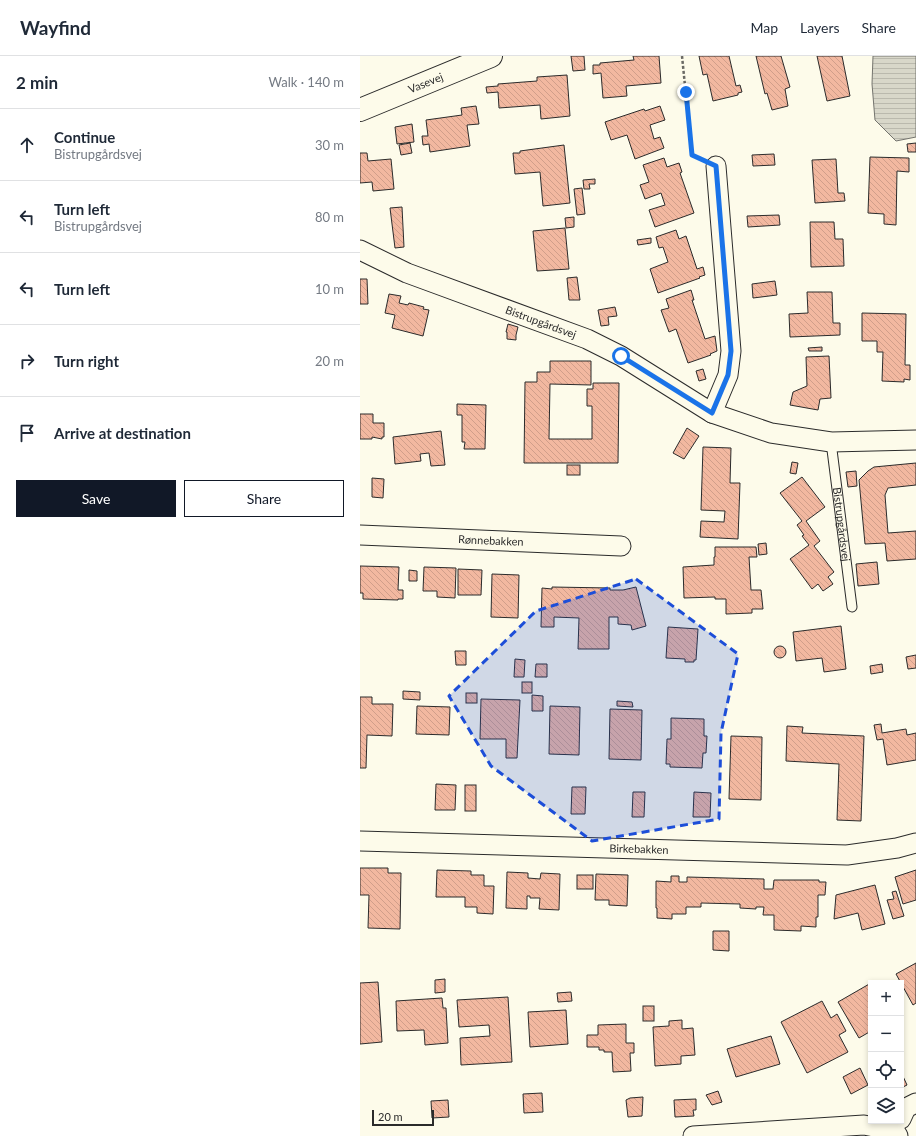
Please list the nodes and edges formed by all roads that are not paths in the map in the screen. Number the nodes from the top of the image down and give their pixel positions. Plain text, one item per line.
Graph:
1 (491, 56) edge
2 (360, 110) edge
3 (716, 166) road end
4 (360, 250) edge
5 (712, 413) junction
6 (916, 440) edge
7 (831, 442) junction
8 (360, 536) edge
9 (621, 546) dead end
10 (852, 607) dead end
11 (360, 841) edge
12 (916, 843) edge
13 (916, 1103) edge
14 (898, 1127) edge
15 (693, 1136) edge

1 - 2 street, Vasevej
3 - 5 street
4 - 5 street, Bistrupgårdsvej
5 - 7 street, Bistrupgårdsvej
6 - 7 street, Bistrupgårdsvej
7 - 10 lane, Bistrupgårdsvej
8 - 9 street, Rønnebakken
11 - 12 street, Birkebakken
13 - 14 street
14 - 15 street

